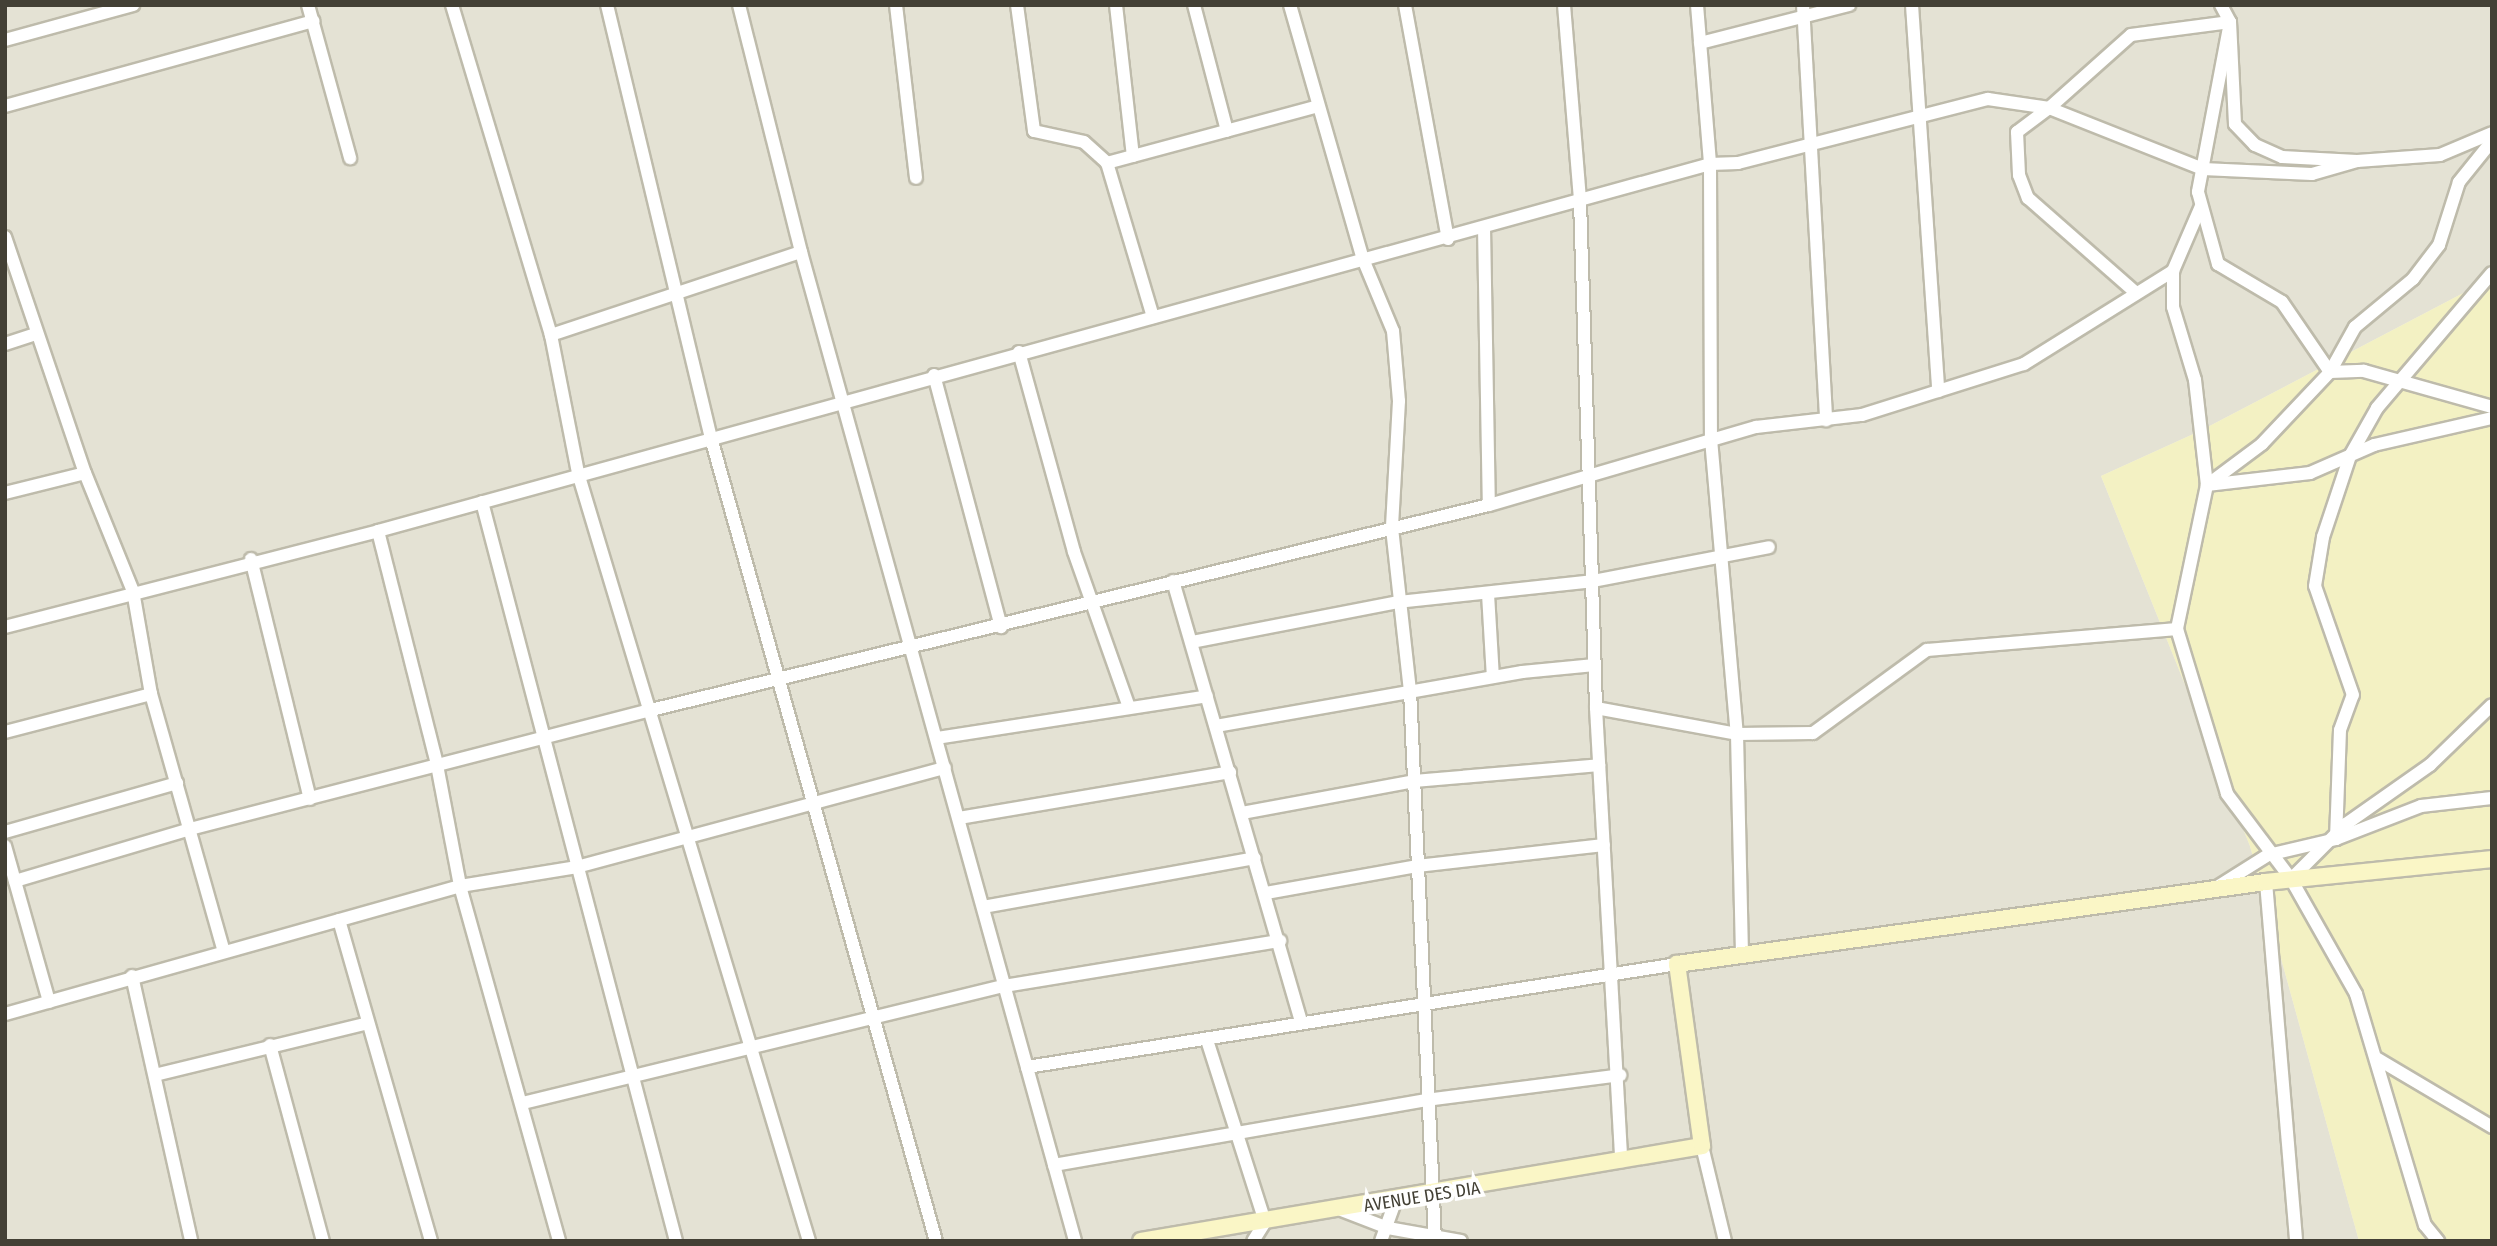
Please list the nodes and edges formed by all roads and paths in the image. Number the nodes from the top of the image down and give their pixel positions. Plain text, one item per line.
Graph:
1 (133, 5) edge
2 (308, 5) edge
3 (453, 5) edge
4 (607, 5) edge
5 (739, 5) edge
6 (896, 5) edge
7 (1017, 5) edge
8 (1116, 5) edge
9 (1194, 5) edge
10 (1290, 5) edge
11 (1405, 5) edge
12 (1564, 5) edge
13 (1697, 5) edge
14 (1849, 5) edge
15 (1912, 5) edge
16 (2221, 5) edge
17 (1804, 11) edge
18 (313, 21) junction
19 (2230, 22) junction
20 (5, 40) edge
21 (1700, 43) junction
22 (5, 106) edge
23 (1315, 107) junction
24 (2049, 108) junction
25 (1924, 116) junction
26 (1227, 131) junction
27 (2492, 133) edge
28 (2492, 141) edge
29 (1807, 146) junction
30 (1133, 156) junction
31 (350, 158) dead end
32 (2357, 161) junction
33 (1107, 163) junction
34 (1710, 164) junction
35 (2203, 169) junction
36 (916, 178) dead end
37 (1580, 201) junction
38 (2201, 206) junction
39 (1484, 227) junction
40 (5, 237) edge
41 (1448, 239) junction
42 (801, 252) junction
43 (1363, 259) junction
44 (2173, 271) junction
45 (2492, 273) edge
46 (681, 293) junction
47 (2136, 293) junction
48 (1153, 317) junction
49 (36, 334) junction
50 (551, 335) junction
51 (5, 344) edge
52 (1018, 352) junction
53 (2330, 372) junction
54 (934, 375) junction
55 (2400, 384) junction
56 (1938, 391) junction
57 (843, 401) junction
58 (2492, 407) edge
59 (2492, 418) edge
60 (1826, 420) junction
61 (711, 438) junction
62 (1711, 439) junction
63 (2350, 456) junction
64 (85, 473) junction
65 (578, 473) junction
66 (1590, 477) junction
67 (2207, 485) junction
68 (5, 493) edge
69 (482, 502) junction
70 (1489, 505) junction
71 (1392, 528) junction
72 (378, 531) junction
73 (1769, 547) dead end
74 (1722, 556) junction
75 (251, 559) junction
76 (1173, 581) junction
77 (1593, 581) junction
78 (133, 591) junction
79 (1488, 594) junction
80 (1398, 602) junction
81 (1091, 604) junction
82 (5, 627) edge
83 (1001, 627) junction
84 (2177, 629) junction
85 (1192, 642) junction
86 (911, 650) junction
87 (1595, 665) junction
88 (1493, 677) junction
89 (783, 682) junction
90 (1410, 690) junction
91 (151, 694) junction
92 (1208, 696) junction
93 (2492, 705) edge
94 (1129, 707) junction
95 (1596, 708) junction
96 (650, 710) junction
97 (1216, 726) junction
98 (5, 732) edge
99 (1737, 734) junction
100 (548, 737) junction
101 (937, 738) junction
102 (437, 765) junction
103 (1599, 765) junction
104 (945, 768) junction
105 (1230, 772) junction
106 (1414, 781) junction
107 (177, 783) junction
108 (2492, 798) edge
109 (310, 799) junction
110 (816, 802) junction
111 (1242, 813) junction
112 (959, 818) junction
113 (190, 829) junction
114 (5, 832) edge
115 (691, 832) junction
116 (2336, 839) junction
117 (1604, 845) junction
118 (5, 846) edge
119 (2268, 855) junction
120 (1255, 858) junction
121 (2492, 859) edge
122 (1417, 866) junction
123 (577, 867) junction
124 (2291, 879) junction
125 (15, 881) junction
126 (2266, 882) junction
127 (460, 886) junction
128 (1266, 893) junction
129 (2205, 895) junction
130 (983, 907) junction
131 (339, 920) junction
132 (1280, 941) junction
133 (223, 949) junction
134 (1742, 955) junction
135 (1677, 964) junction
136 (1613, 971) junction
137 (132, 976) junction
138 (1004, 986) junction
139 (49, 1002) junction
140 (1422, 1004) junction
141 (5, 1014) edge
142 (875, 1017) junction
143 (1301, 1022) junction
144 (368, 1023) junction
145 (1207, 1040) junction
146 (754, 1043) junction
147 (270, 1045) junction
148 (2376, 1058) junction
149 (1027, 1067) junction
150 (155, 1075) junction
151 (1620, 1075) junction
152 (637, 1077) junction
153 (1426, 1100) junction
154 (523, 1103) junction
155 (2492, 1127) edge
156 (1237, 1132) junction
157 (1702, 1146) junction
158 (1621, 1161) junction
159 (1054, 1165) junction
160 (1430, 1197) junction
161 (1395, 1202) junction
162 (1341, 1210) junction
163 (1265, 1222) junction
164 (1388, 1228) junction
165 (1435, 1238) edge
166 (191, 1241) edge
167 (323, 1241) edge
168 (431, 1241) edge
169 (558, 1241) edge
170 (676, 1241) edge
171 (809, 1241) edge
172 (936, 1241) edge
173 (1074, 1241) edge
174 (1141, 1241) edge
175 (1253, 1241) edge
176 (1381, 1241) edge
177 (1461, 1241) edge
178 (1725, 1241) edge
179 (2296, 1241) edge
180 (2438, 1241) edge

1 - 20 street
2 - 18 street
3 - 50 street
4 - 46 street
5 - 42 street
6 - 36 street
7 - 33 street
8 - 30 street
9 - 26 street
10 - 23 street
11 - 41 street
12 - 37 street
13 - 21 street
14 - 17 street
15 - 25 street
16 - 19 street
17 - 21 street
17 - 29 street
18 - 22 street
18 - 31 street
19 - 24 street
19 - 32 street
19 - 35 street
21 - 34 street
23 - 26 street
23 - 43 street
24 - 25 street
24 - 35 street
24 - 47 street
25 - 29 street
25 - 56 street
26 - 30 street
27 - 32 street
28 - 53 street
29 - 34 street
29 - 60 street
30 - 33 street
32 - 35 street
33 - 48 street
34 - 37 street
34 - 62 street
35 - 38 street
37 - 39 street
37 - 66 street
38 - 44 street
38 - 53 street
39 - 41 street
39 - 70 street
40 - 49 street
41 - 43 street
42 - 46 street
42 - 57 street
43 - 48 street
43 - 71 street
44 - 47 street
44 - 67 street
45 - 55 street
46 - 50 street
46 - 61 street
47 - 56 street
48 - 52 street
49 - 51 street
49 - 64 street
50 - 65 street
52 - 54 street
52 - 81 street
53 - 55 street
53 - 67 street
54 - 57 street
54 - 83 street
55 - 58 street
55 - 63 street
56 - 60 street
57 - 61 street
57 - 86 street
59 - 63 street
60 - 62 street
61 - 65 street
61 - 89 street
62 - 66 street
62 - 74 street
63 - 67 street
63 - 116 street
64 - 68 street
64 - 78 street
65 - 69 street
65 - 96 street
66 - 70 street
66 - 77 street
67 - 84 street
69 - 72 street
69 - 100 street
70 - 71 street
71 - 76 street
71 - 80 street
72 - 75 street
72 - 102 street
73 - 74 street
74 - 77 street
74 - 99 street
75 - 78 street
75 - 109 street
76 - 81 street
76 - 85 street
77 - 79 street
77 - 87 street
78 - 82 street
78 - 91 street
79 - 80 street
79 - 88 street
80 - 85 street
80 - 90 street
81 - 83 street
81 - 94 street
83 - 86 street
84 - 99 street
84 - 119 street
85 - 92 street
86 - 89 street
86 - 101 street
87 - 88 street
87 - 95 street
88 - 90 street
89 - 96 street
89 - 110 street
90 - 97 street
90 - 106 street
91 - 98 street
91 - 107 street
92 - 94 street
92 - 97 street
93 - 116 street
94 - 101 street
95 - 99 street
95 - 103 street
96 - 100 street
96 - 115 street
97 - 105 street
99 - 134 street
100 - 102 street
100 - 123 street
101 - 104 street
102 - 109 street
102 - 127 street
103 - 106 street
103 - 117 street
104 - 110 street
104 - 112 street
105 - 111 street
105 - 112 street
106 - 111 street
106 - 122 street
107 - 113 street
107 - 114 street
108 - 116 street
109 - 113 street
110 - 115 street
110 - 142 street
111 - 120 street
112 - 130 street
113 - 125 street
113 - 133 street
115 - 123 street
115 - 146 street
116 - 119 street
116 - 124 street
117 - 122 street
117 - 136 street
118 - 125 street
119 - 124 street
119 - 129 street
120 - 128 street
120 - 130 street
121 - 124 street
122 - 128 street
122 - 140 street
123 - 127 street
123 - 152 street
124 - 126 street
124 - 148 street
125 - 139 street
126 - 129 street
126 - 179 street
127 - 131 street
127 - 154 street
128 - 132 street
129 - 134 street
130 - 138 street
131 - 133 street
131 - 144 street
132 - 138 street
132 - 143 street
133 - 137 street
134 - 135 street
135 - 136 street
135 - 157 street
136 - 140 street
136 - 151 street
137 - 139 street
137 - 150 street
138 - 142 street
138 - 149 street
139 - 141 street
140 - 143 street
140 - 153 street
142 - 146 street
142 - 172 street
143 - 145 street
144 - 147 street
144 - 168 street
145 - 149 street
145 - 156 street
146 - 152 street
146 - 171 street
147 - 150 street
147 - 167 street
148 - 155 street
148 - 180 street
149 - 159 street
150 - 166 street
151 - 153 street
151 - 158 street
152 - 154 street
152 - 170 street
153 - 156 street
153 - 160 street
154 - 169 street
156 - 159 street
156 - 163 street
157 - 158 street, AVENUE DES DIA
157 - 178 street
158 - 160 street, AVENUE DES DIA
159 - 173 street
160 - 161 street, AVENUE DES DIA
160 - 165 street
161 - 162 street, AVENUE DES DIA
161 - 164 street
162 - 163 street, AVENUE DES DIA
162 - 164 street
163 - 174 street, AVENUE DES DIA
163 - 175 street
164 - 165 street
164 - 176 street
165 - 177 street

